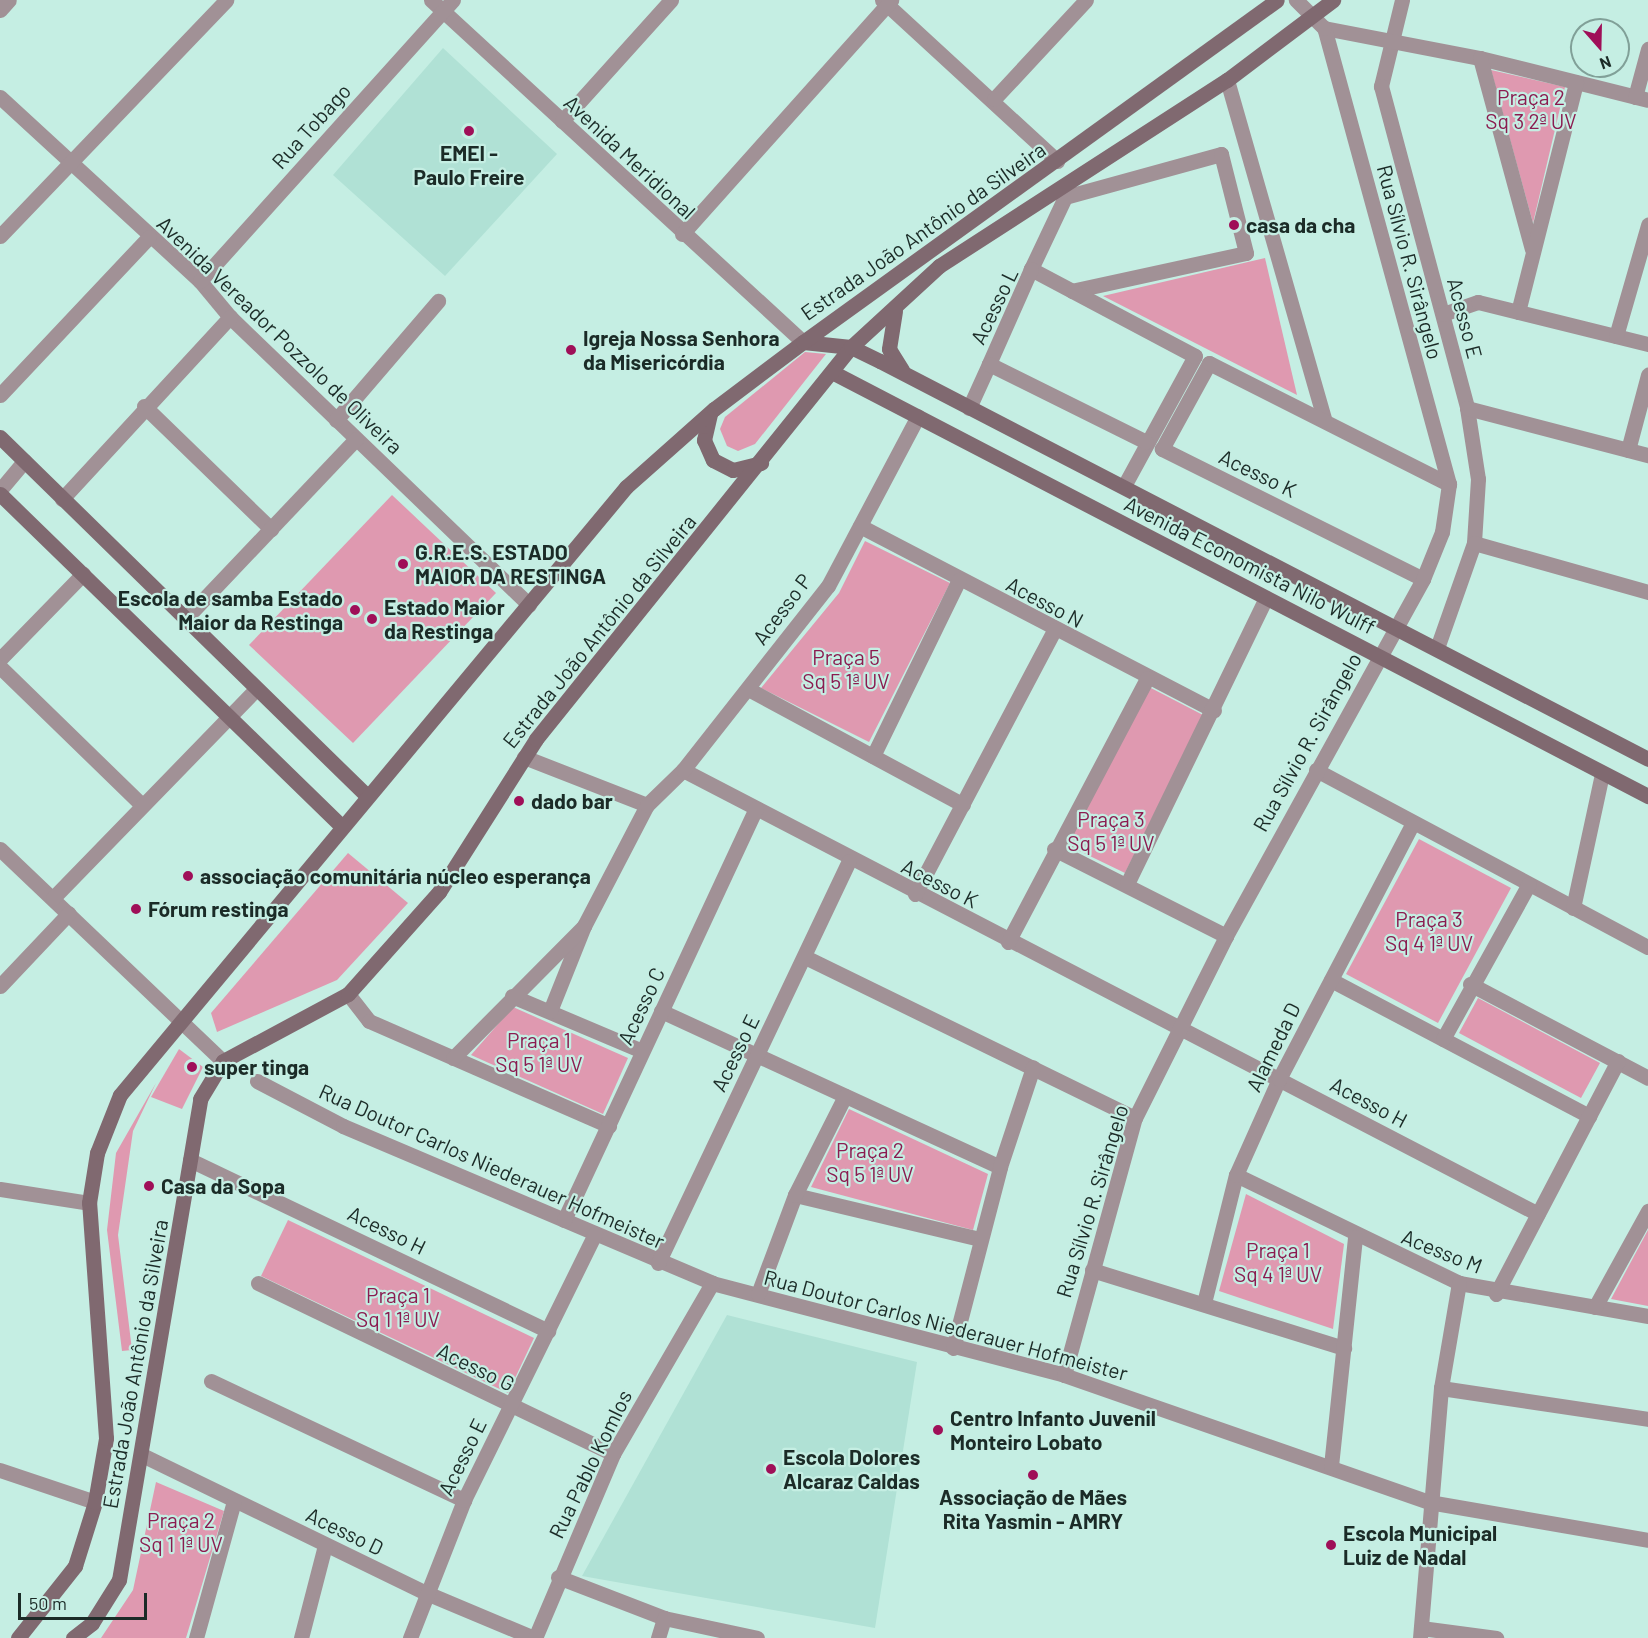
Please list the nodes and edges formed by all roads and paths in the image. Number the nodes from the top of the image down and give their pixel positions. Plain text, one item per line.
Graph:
1 (9, 0) edge
2 (226, 0) edge
3 (431, 0) edge
4 (671, 0) edge
5 (1086, 0) edge
6 (1276, 0) edge
7 (1296, 0) edge
8 (1331, 0) edge
9 (1402, 0) edge
10 (887, 2) edge
11 (448, 5) edge
12 (0, 10) edge
13 (1312, 16) junction
14 (1324, 28) junction
15 (1390, 41) junction
16 (1648, 49) edge
17 (1480, 58) junction
18 (1227, 80) junction
19 (1576, 82) junction
20 (0, 97) edge
21 (994, 99) junction
22 (1642, 99) edge
23 (562, 121) junction
24 (1057, 161) junction
25 (71, 163) junction
26 (1060, 191) junction
27 (1648, 225) edge
28 (682, 234) junction
29 (0, 236) edge
30 (149, 237) junction
31 (1533, 251) junction
32 (1031, 269) junction
33 (200, 281) junction
34 (1072, 291) junction
35 (438, 301) dead end
36 (898, 305) junction
37 (1518, 312) junction
38 (1443, 314) junction
39 (230, 317) junction
40 (1616, 336) junction
41 (803, 342) junction
42 (1648, 344) edge
43 (851, 346) junction
44 (989, 364) junction
45 (832, 372) junction
46 (906, 374) junction
47 (1648, 375) edge
48 (0, 395) edge
49 (144, 406) junction
50 (969, 408) junction
51 (1467, 408) junction
52 (714, 410) junction
53 (918, 416) junction
54 (1324, 418) junction
55 (336, 420) junction
56 (0, 437) edge
57 (356, 439) junction
58 (1146, 442) junction
59 (1628, 450) junction
60 (1648, 455) edge
61 (24, 461) junction
62 (764, 461) junction
63 (1449, 484) junction
64 (1124, 486) junction
65 (0, 492) edge
66 (62, 499) junction
67 (860, 526) junction
68 (271, 529) junction
69 (1474, 543) junction
70 (83, 574) junction
71 (1423, 579) junction
72 (959, 580) junction
73 (1648, 592) edge
74 (1266, 598) junction
75 (529, 605) junction
76 (185, 619) junction
77 (1394, 627) junction
78 (1054, 630) junction
79 (1437, 648) junction
80 (1379, 654) junction
81 (0, 659) edge
82 (0, 667) edge
83 (1147, 678) junction
84 (748, 689) junction
85 (255, 690) junction
86 (1214, 710) junction
87 (228, 717) junction
88 (873, 756) junction
89 (524, 757) junction
90 (1648, 759) edge
91 (683, 770) junction
92 (1316, 770) junction
93 (1602, 774) junction
94 (367, 796) junction
95 (1648, 796) edge
96 (141, 804) junction
97 (647, 805) junction
98 (963, 805) junction
99 (756, 809) junction
100 (1413, 823) junction
101 (342, 826) junction
102 (0, 849) edge
103 (1054, 849) junction
104 (849, 861) junction
105 (1127, 884) junction
106 (1528, 884) junction
107 (915, 894) junction
108 (53, 898) junction
109 (1573, 908) junction
110 (69, 912) junction
111 (584, 926) junction
112 (1226, 936) junction
113 (1008, 942) junction
114 (1648, 947) edge
115 (805, 957) junction
116 (1331, 980) junction
117 (1470, 984) junction
118 (0, 986) edge
119 (348, 994) junction
120 (512, 996) junction
121 (550, 1011) junction
122 (661, 1011) junction
123 (180, 1020) junction
124 (1179, 1030) junction
125 (1443, 1039) junction
126 (642, 1051) junction
127 (757, 1056) junction
128 (453, 1058) junction
129 (222, 1061) junction
130 (1618, 1061) junction
131 (1033, 1067) junction
132 (1648, 1078) edge
133 (1279, 1079) junction
134 (257, 1081) dead end
135 (845, 1096) junction
136 (1589, 1116) junction
137 (1136, 1118) junction
138 (609, 1126) junction
139 (190, 1160) junction
140 (1000, 1167) junction
141 (1236, 1175) junction
142 (0, 1189) edge
143 (795, 1195) junction
144 (89, 1203) junction
145 (1648, 1211) edge
146 (1538, 1214) junction
147 (564, 1220) junction
148 (595, 1234) junction
149 (1355, 1237) junction
150 (980, 1239) junction
151 (658, 1263) junction
152 (1092, 1270) junction
153 (258, 1283) dead end
154 (712, 1283) junction
155 (1459, 1283) junction
156 (758, 1294) junction
157 (1496, 1294) junction
158 (1204, 1303) junction
159 (1595, 1307) junction
160 (1648, 1316) edge
161 (548, 1330) junction
162 (953, 1348) junction
163 (1344, 1348) junction
164 (1064, 1375) junction
165 (211, 1382) dead end
166 (1441, 1389) junction
167 (509, 1407) junction
168 (1648, 1419) edge
169 (613, 1454) junction
170 (142, 1455) junction
171 (1331, 1466) junction
172 (0, 1470) edge
173 (464, 1500) junction
174 (234, 1501) junction
175 (95, 1502) junction
176 (1429, 1502) junction
177 (1648, 1540) edge
178 (325, 1545) junction
179 (558, 1577) junction
180 (424, 1592) junction
181 (664, 1618) junction
182 (1420, 1633) edge
183 (18, 1638) edge
184 (73, 1638) edge
185 (196, 1638) edge
186 (301, 1638) edge
187 (410, 1638) edge
188 (535, 1638) edge
189 (658, 1638) edge
190 (757, 1638) edge
191 (1496, 1638) edge

1 - 12 street
2 - 25 street
3 - 11 street, Avenida Meridional
4 - 23 street
5 - 21 street
6 - 24 main road, Estrada João Antônio da Silveira
7 - 13 street, Rua Sílvio R. Sirângelo
8 - 13 main road, Estrada João Antônio da Silveira
9 - 15 street, Acesso E
10 - 21 street
10 - 28 street
11 - 23 street, Avenida Meridional
11 - 33 street, Rua Tobago
13 - 14 street, Rua Sílvio R. Sirângelo
13 - 18 main road, Estrada João Antônio da Silveira
14 - 15 street
14 - 63 street, Rua Sílvio R. Sirângelo
15 - 17 street
15 - 38 street, Acesso E
16 - 22 street
17 - 19 street
17 - 31 street
18 - 26 main road, Estrada João Antônio da Silveira
18 - 54 street
19 - 22 street
19 - 31 street
20 - 25 street, Avenida Vereador Pozzolo de Oliveira
21 - 24 street
23 - 28 street, Avenida Meridional
24 - 41 main road, Estrada João Antônio da Silveira
25 - 29 street
25 - 30 street, Avenida Vereador Pozzolo de Oliveira
26 - 32 street
26 - 34 street
26 - 36 main road, Estrada João Antônio da Silveira
27 - 40 street
28 - 41 street, Avenida Meridional
30 - 33 street, Avenida Vereador Pozzolo de Oliveira
30 - 48 street
31 - 37 street
32 - 34 street, Acesso L
32 - 44 street, Acesso L
33 - 39 street, Avenida Vereador Pozzolo de Oliveira
34 - 58 street, Acesso L
35 - 55 street
36 - 43 main road, Estrada João Antônio da Silveira
36 - 46 main road
37 - 38 street
37 - 40 street
38 - 51 street, Acesso E
39 - 49 street
39 - 55 street, Avenida Vereador Pozzolo de Oliveira
40 - 42 street
41 - 43 main road
41 - 52 main road, Estrada João Antônio da Silveira
43 - 45 main road, Estrada João Antônio da Silveira
43 - 46 main road, Avenida Economista Nilo Wulff
44 - 50 street
44 - 58 street, Acesso L
45 - 53 main road, Avenida Economista Nilo Wulff
45 - 62 main road, Estrada João Antônio da Silveira
46 - 50 main road, Avenida Economista Nilo Wulff
47 - 59 street
49 - 66 street
49 - 68 street
50 - 64 main road, Avenida Economista Nilo Wulff
51 - 59 street
51 - 69 street, Acesso E
52 - 62 main road
52 - 75 main road, Estrada João Antônio da Silveira
53 - 67 street, Acesso P
53 - 74 main road, Avenida Economista Nilo Wulff
54 - 63 street
54 - 71 street, Acesso K
55 - 57 street, Avenida Vereador Pozzolo de Oliveira
56 - 61 main road
57 - 68 street
57 - 75 street, Avenida Vereador Pozzolo de Oliveira
58 - 64 street
59 - 60 street
61 - 65 street
61 - 66 main road
62 - 89 main road, Estrada João Antônio da Silveira
63 - 71 street, Rua Sílvio R. Sirângelo
64 - 77 main road, Avenida Economista Nilo Wulff
65 - 70 main road
66 - 76 main road
67 - 72 street, Acesso N
67 - 84 street, Acesso P
68 - 76 street
69 - 73 street
69 - 79 street, Acesso E
70 - 81 street
70 - 87 main road
71 - 77 street, Rua Sílvio R. Sirângelo
72 - 78 street, Acesso N
72 - 88 street
74 - 80 main road, Avenida Economista Nilo Wulff
74 - 86 street
75 - 94 main road, Estrada João Antônio da Silveira
76 - 85 main road
77 - 79 main road, Avenida Economista Nilo Wulff
77 - 80 street, Rua Sílvio R. Sirângelo
78 - 83 street, Acesso N
78 - 98 street
79 - 90 main road, Avenida Economista Nilo Wulff
80 - 92 street, Rua Sílvio R. Sirângelo
80 - 93 main road, Avenida Economista Nilo Wulff
82 - 96 street
83 - 86 street, Acesso N
83 - 103 street
84 - 88 street
84 - 91 street, Acesso P
85 - 87 street
85 - 94 main road
86 - 105 street
87 - 96 street
87 - 101 main road
88 - 98 street
89 - 97 street
89 - 119 main road, Estrada João Antônio da Silveira
91 - 97 street, Acesso P
91 - 99 street, Acesso K
92 - 100 street
92 - 112 street, Rua Sílvio R. Sirângelo
93 - 95 main road, Avenida Economista Nilo Wulff
93 - 109 street
94 - 101 main road, Estrada João Antônio da Silveira
96 - 108 street
97 - 111 street, Acesso P
98 - 107 street
99 - 104 street, Acesso K
99 - 122 street, Acesso C
100 - 106 street
100 - 116 street, Alameda D
101 - 123 main road, Estrada João Antônio da Silveira
102 - 108 street
103 - 105 street
103 - 113 street
104 - 107 street, Acesso K
104 - 115 street, Acesso E
105 - 112 street
106 - 109 street
106 - 117 street
107 - 113 street, Acesso K
108 - 110 street
109 - 114 street
110 - 118 street
110 - 123 street
111 - 120 street
111 - 121 street, Acesso P
112 - 124 street, Rua Sílvio R. Sirângelo
113 - 124 street, Acesso K
115 - 127 street, Acesso E
115 - 131 street
116 - 125 street
116 - 133 street, Alameda D
117 - 125 street
117 - 130 street
119 - 128 street
119 - 129 main road, Estrada João Antônio da Silveira
120 - 121 street
120 - 128 street
121 - 126 street
122 - 126 street, Acesso C
122 - 127 street
123 - 129 street
123 - 144 main road, Estrada João Antônio da Silveira
124 - 133 street, Acesso H
124 - 137 street, Rua Sílvio R. Sirângelo
125 - 136 street
126 - 138 street, Acesso C
127 - 135 street
127 - 151 street, Acesso E
128 - 138 street
129 - 139 main road, Estrada João Antônio da Silveira
130 - 132 street
130 - 136 street
131 - 137 street
131 - 140 street
133 - 141 street, Alameda D
133 - 146 street, Acesso H
134 - 147 street, Rua Doutor Carlos Niederauer Hofmeister
135 - 140 street
135 - 143 street
136 - 146 street
137 - 152 street, Rua Sílvio R. Sirângelo
138 - 147 street, Acesso C
139 - 161 street, Acesso H
139 - 170 main road, Estrada João Antônio da Silveira
140 - 150 street
141 - 149 street, Acesso M
141 - 158 street, Alameda D
142 - 144 street
143 - 150 street
143 - 156 street
144 - 175 main road, Estrada João Antônio da Silveira
145 - 159 street
146 - 157 street
147 - 148 street, Rua Doutor Carlos Niederauer Hofmeister
148 - 151 street, Rua Doutor Carlos Niederauer Hofmeister
148 - 161 street, Acesso E
149 - 155 street, Acesso M
149 - 163 street
150 - 162 street
151 - 154 street, Rua Doutor Carlos Niederauer Hofmeister
152 - 158 street
152 - 164 street, Rua Sílvio R. Sirângelo
153 - 167 street, Acesso G
154 - 156 street, Rua Doutor Carlos Niederauer Hofmeister
154 - 169 street, Rua Pablo Komlos
155 - 157 street, Acesso M
155 - 166 street
156 - 162 street, Rua Doutor Carlos Niederauer Hofmeister
157 - 159 street, Acesso M
158 - 163 street
159 - 160 street, Acesso M
161 - 167 street, Acesso E
162 - 164 street, Rua Doutor Carlos Niederauer Hofmeister
163 - 171 street
164 - 171 street, Rua Doutor Carlos Niederauer Hofmeister
165 - 173 street
166 - 168 street
166 - 176 street
167 - 169 street, Acesso G
167 - 173 street, Acesso E
169 - 179 street, Rua Pablo Komlos
170 - 174 street, Acesso D
170 - 184 main road, Estrada João Antônio da Silveira
171 - 176 street, Rua Doutor Carlos Niederauer Hofmeister
172 - 175 street
173 - 180 street, Acesso E
174 - 178 street, Acesso D
174 - 185 street
175 - 183 main road, Estrada João Antônio da Silveira
176 - 177 street, Rua Doutor Carlos Niederauer Hofmeister
176 - 182 street
178 - 180 street, Acesso D
178 - 186 street
179 - 181 street
179 - 188 street, Rua Pablo Komlos
180 - 187 street, Acesso E
180 - 188 street, Acesso D
181 - 189 street
181 - 190 street
182 - 191 street

